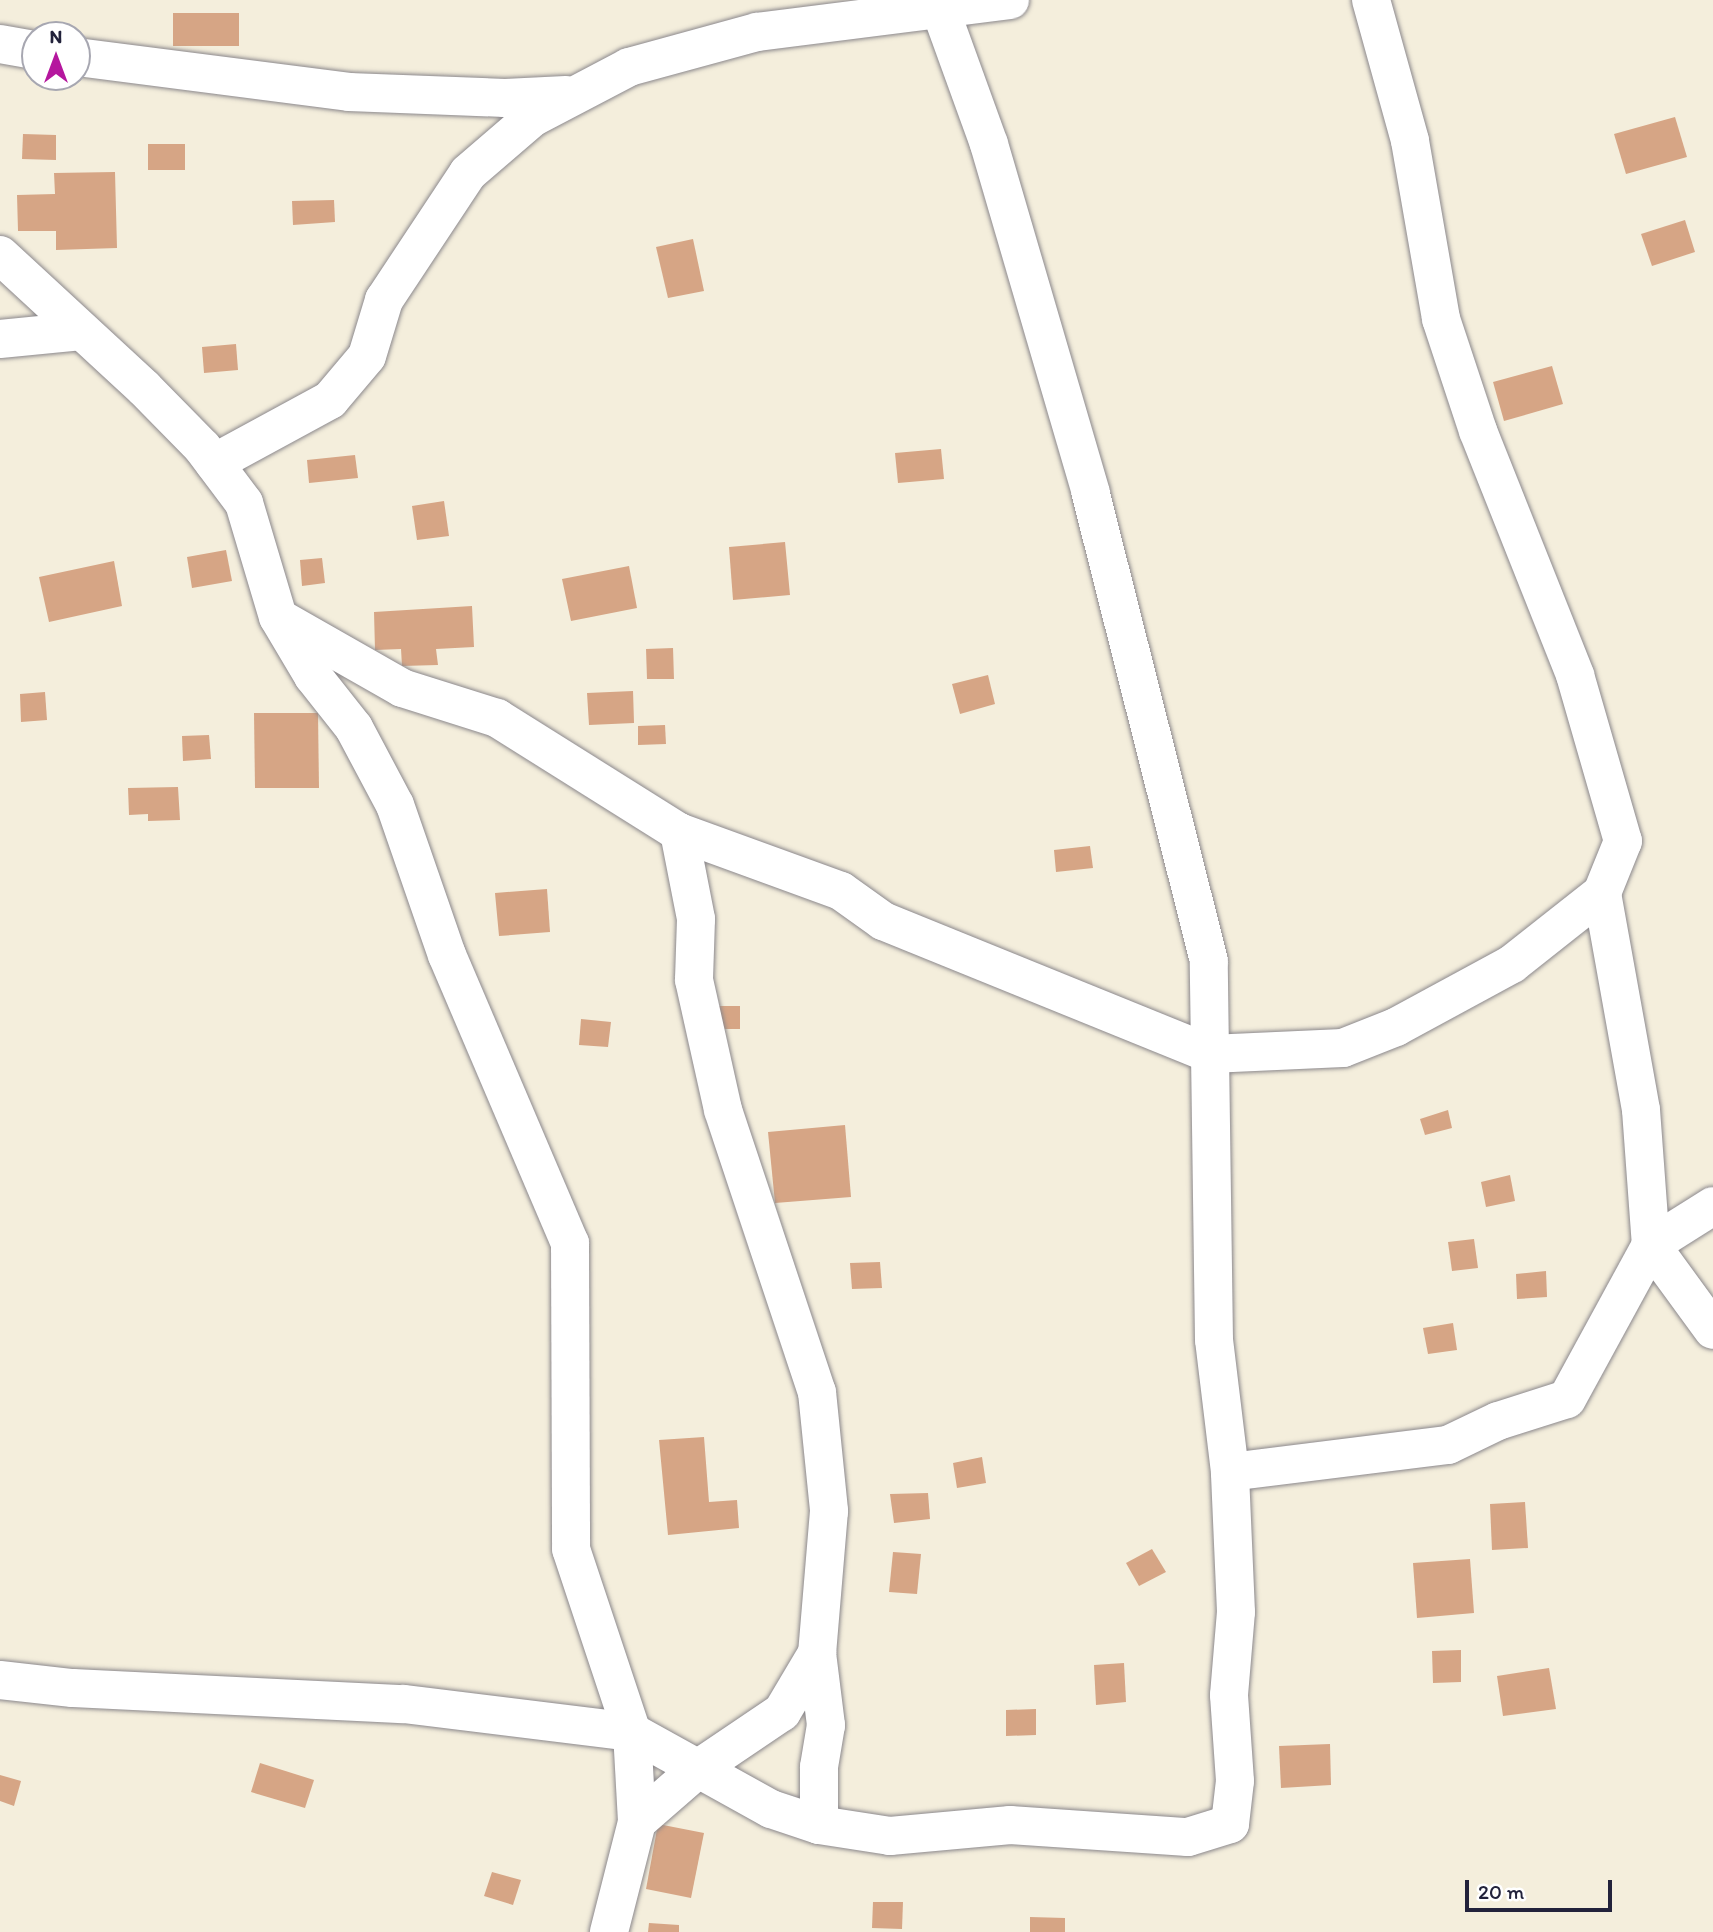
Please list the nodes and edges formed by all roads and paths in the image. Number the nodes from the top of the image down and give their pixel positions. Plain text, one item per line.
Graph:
1 (1010, 0) edge
2 (1371, 0) edge
3 (938, 5) edge
4 (0, 44) edge
5 (21, 48) edge
6 (91, 59) edge
7 (576, 95) junction
8 (0, 255) edge
9 (82, 331) junction
10 (0, 339) edge
11 (214, 463) junction
12 (278, 617) junction
13 (679, 831) junction
14 (1602, 893) junction
15 (1210, 1054) junction
16 (1713, 1206) edge
17 (1651, 1245) junction
18 (1713, 1330) edge
19 (1230, 1472) junction
20 (817, 1653) junction
21 (0, 1680) edge
22 (632, 1732) junction
23 (699, 1768) junction
24 (637, 1822) junction
25 (820, 1825) junction
26 (609, 1932) edge

1 - 3 street
2 - 14 street
3 - 7 street
3 - 15 street
4 - 5 street
6 - 7 street
7 - 11 street
8 - 9 street
9 - 10 street
9 - 11 street
11 - 12 street
12 - 13 street
12 - 22 street
13 - 15 street
13 - 20 street
14 - 15 street
14 - 17 street
15 - 19 street
16 - 17 street
17 - 18 street
17 - 19 street
19 - 25 street
20 - 23 street
20 - 25 street
21 - 22 street
22 - 23 street
22 - 24 street
23 - 24 street
23 - 25 street
24 - 26 street

